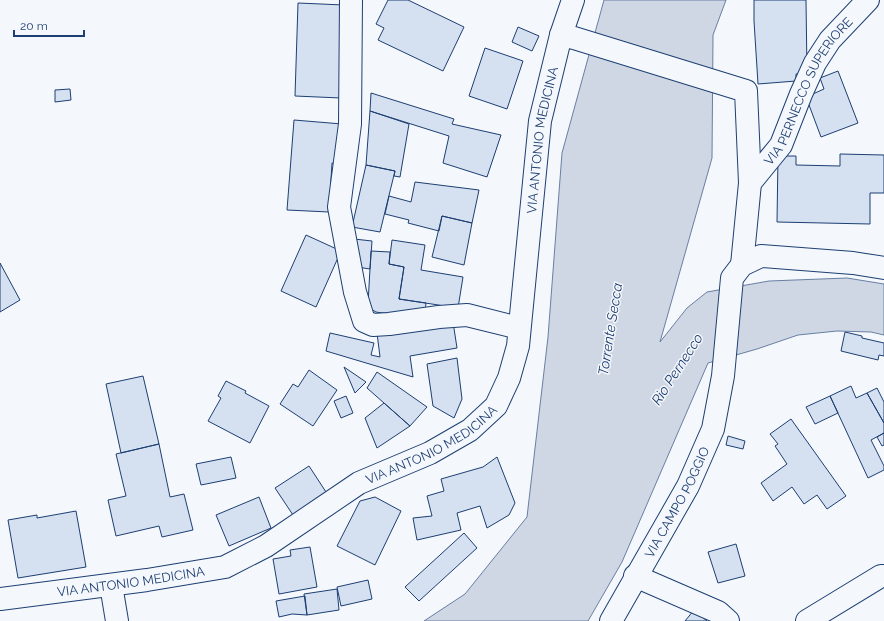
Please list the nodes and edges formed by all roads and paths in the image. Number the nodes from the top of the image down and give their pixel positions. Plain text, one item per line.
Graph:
1 (350, 0) edge
2 (573, 0) edge
3 (868, 0) edge
4 (567, 36) junction
5 (750, 182) junction
6 (884, 268) edge
7 (737, 272) junction
8 (519, 328) junction
9 (635, 576) junction
10 (884, 576) edge
11 (111, 585) junction
12 (1, 596) edge
13 (116, 617) edge
14 (610, 621) edge
15 (728, 621) edge
16 (807, 621) edge

1 - 8 street
2 - 4 street, VIA ANTONIO MEDICINA
3 - 5 street, VIA PERNECCO SUPERIORE
4 - 5 street, VIA CAMPO POGGIO
4 - 8 street, VIA ANTONIO MEDICINA
5 - 7 street, VIA CAMPO POGGIO
6 - 7 street
7 - 9 street, VIA CAMPO POGGIO
8 - 11 street, VIA ANTONIO MEDICINA
9 - 14 street, VIA CAMPO POGGIO
9 - 15 street
10 - 16 street
11 - 12 street, VIA ANTONIO MEDICINA
11 - 13 street

